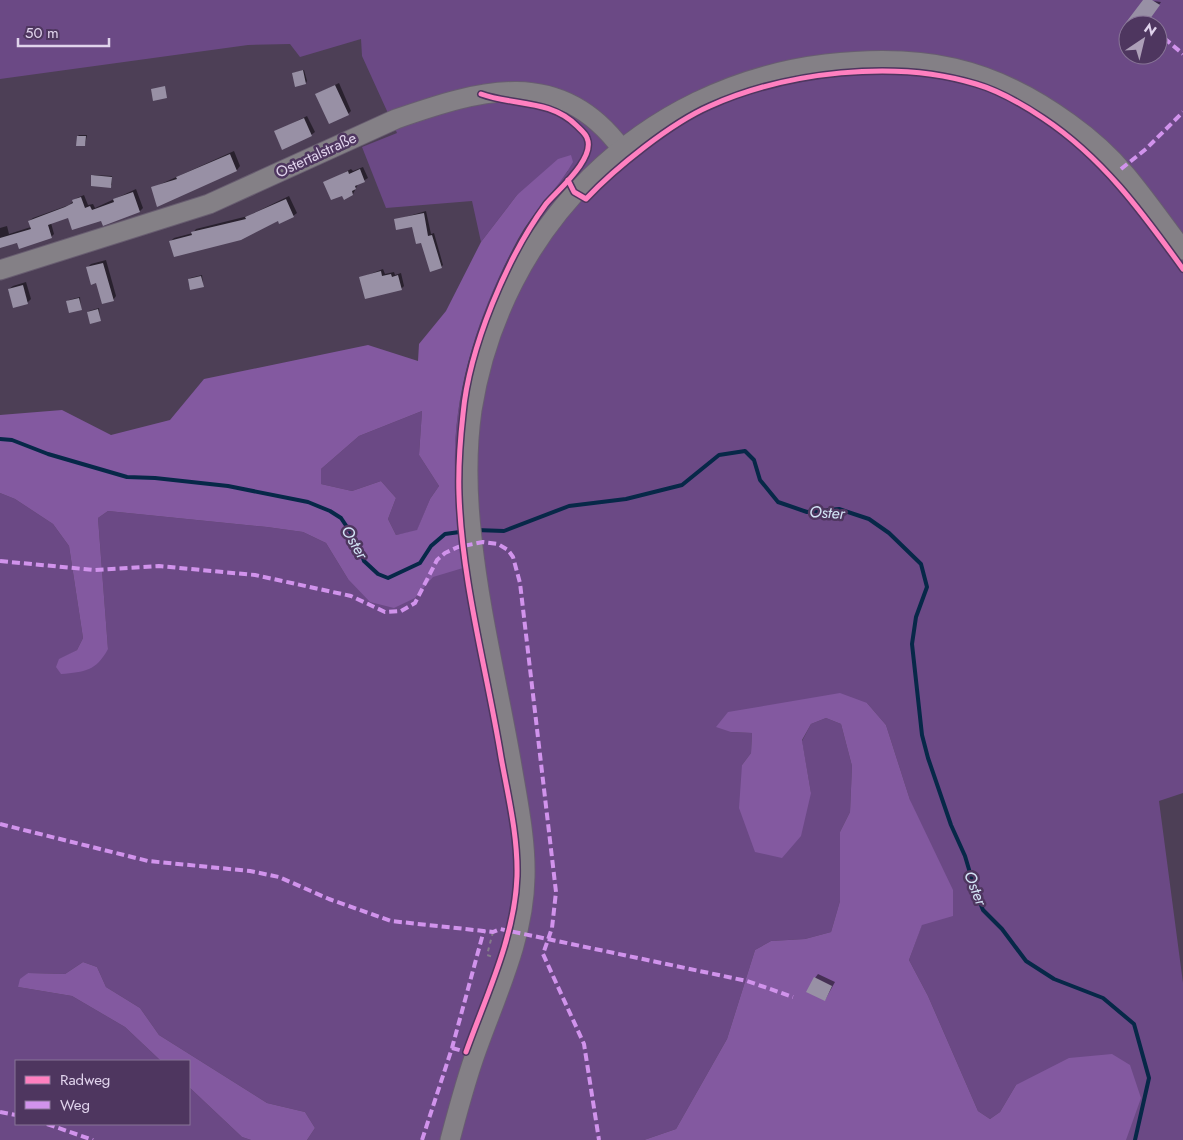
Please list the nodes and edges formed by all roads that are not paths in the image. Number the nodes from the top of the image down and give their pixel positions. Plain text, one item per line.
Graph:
1 (622, 148) junction
2 (1183, 250) edge
3 (0, 270) edge
4 (450, 1140) edge

1 - 2 main road
1 - 3 main road, Ostertalstraße
1 - 4 main road

